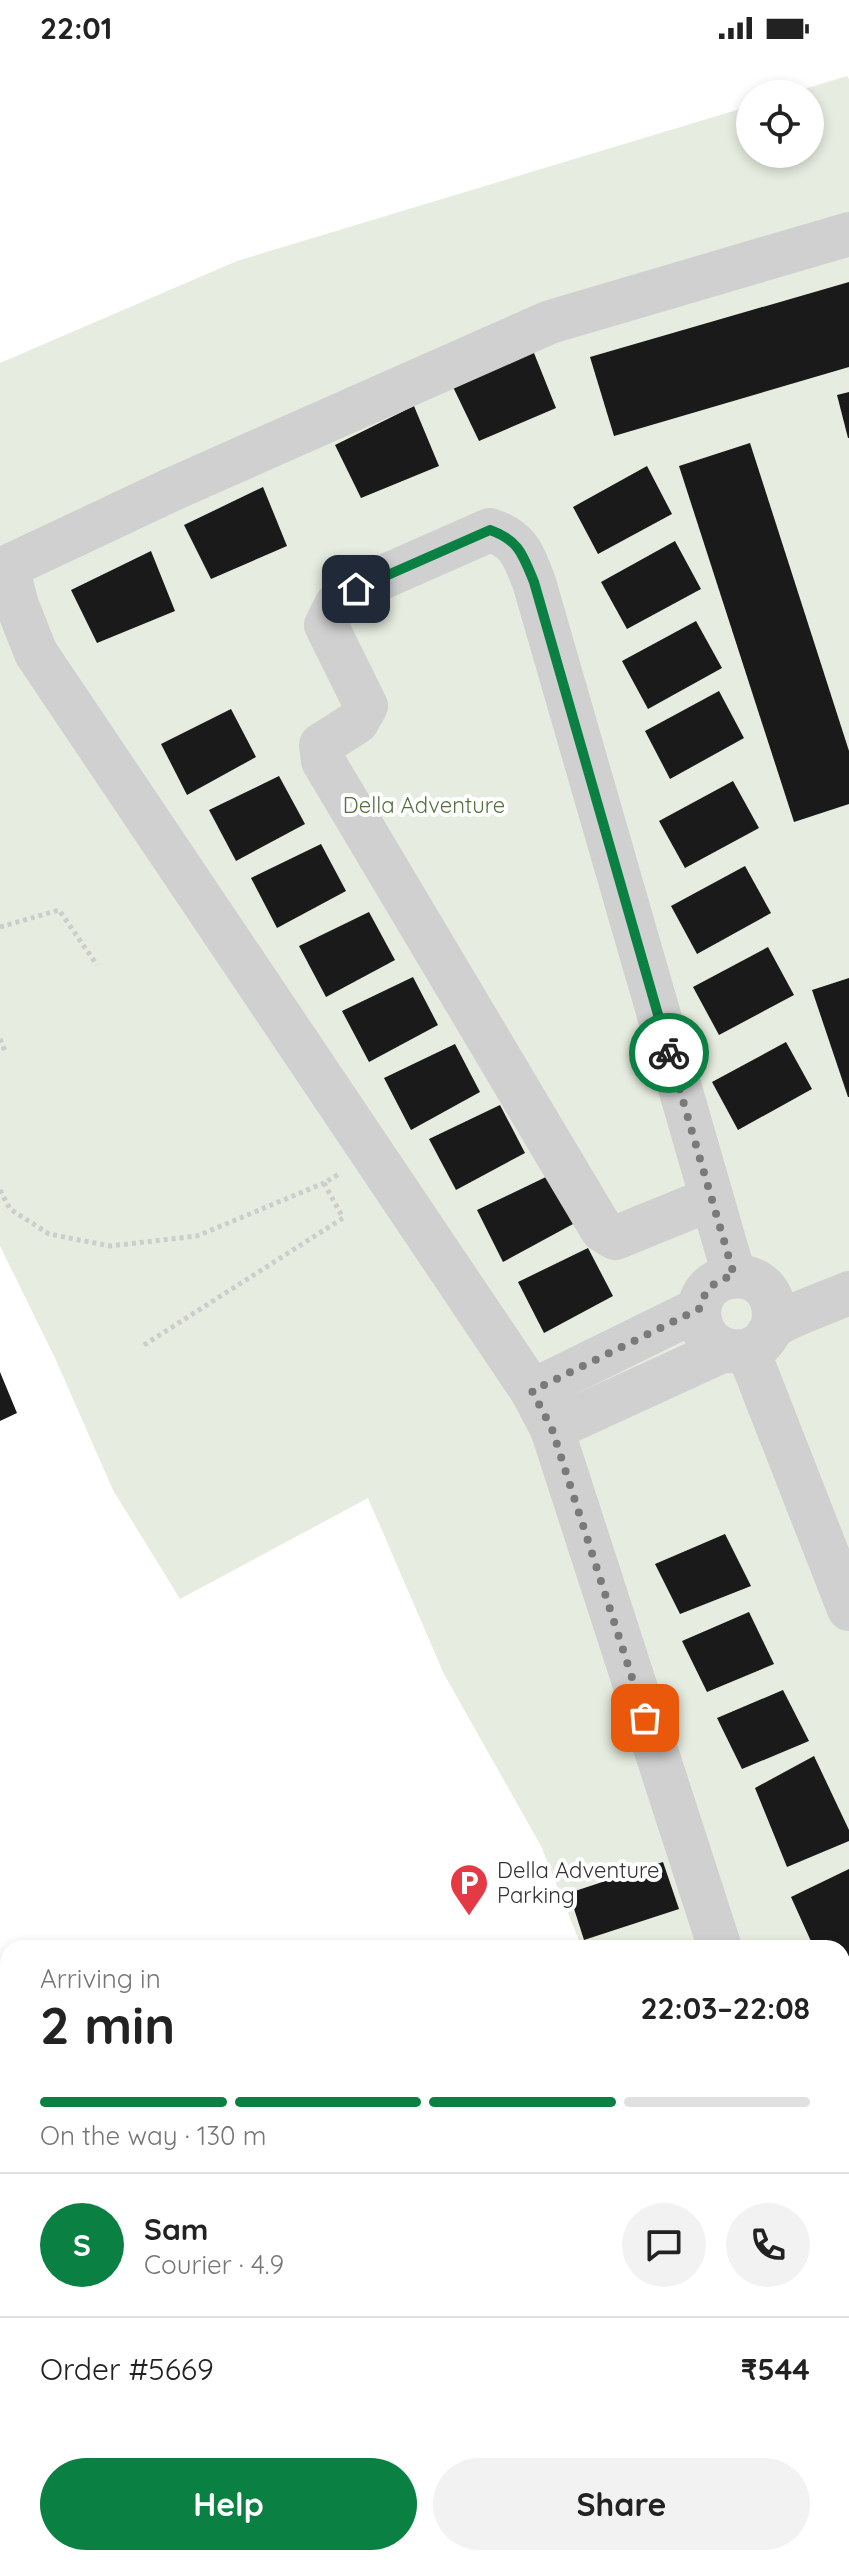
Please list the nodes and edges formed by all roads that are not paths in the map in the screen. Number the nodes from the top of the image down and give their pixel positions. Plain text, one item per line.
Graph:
1 (849, 234) edge
2 (4, 569) edge
3 (711, 1199) junction
4 (734, 1275) junction
5 (849, 1293) edge
6 (699, 1309) junction
7 (748, 1342) junction
8 (532, 1391) junction
9 (552, 1429) junction
10 (849, 1609) edge
11 (717, 1940) edge

1 - 2 street
2 - 8 street
3 - 3 street
3 - 4 street
4 - 6 street
4 - 7 street
5 - 7 street
6 - 7 street
6 - 8 street
7 - 9 street
7 - 10 street
8 - 9 street
9 - 11 street

